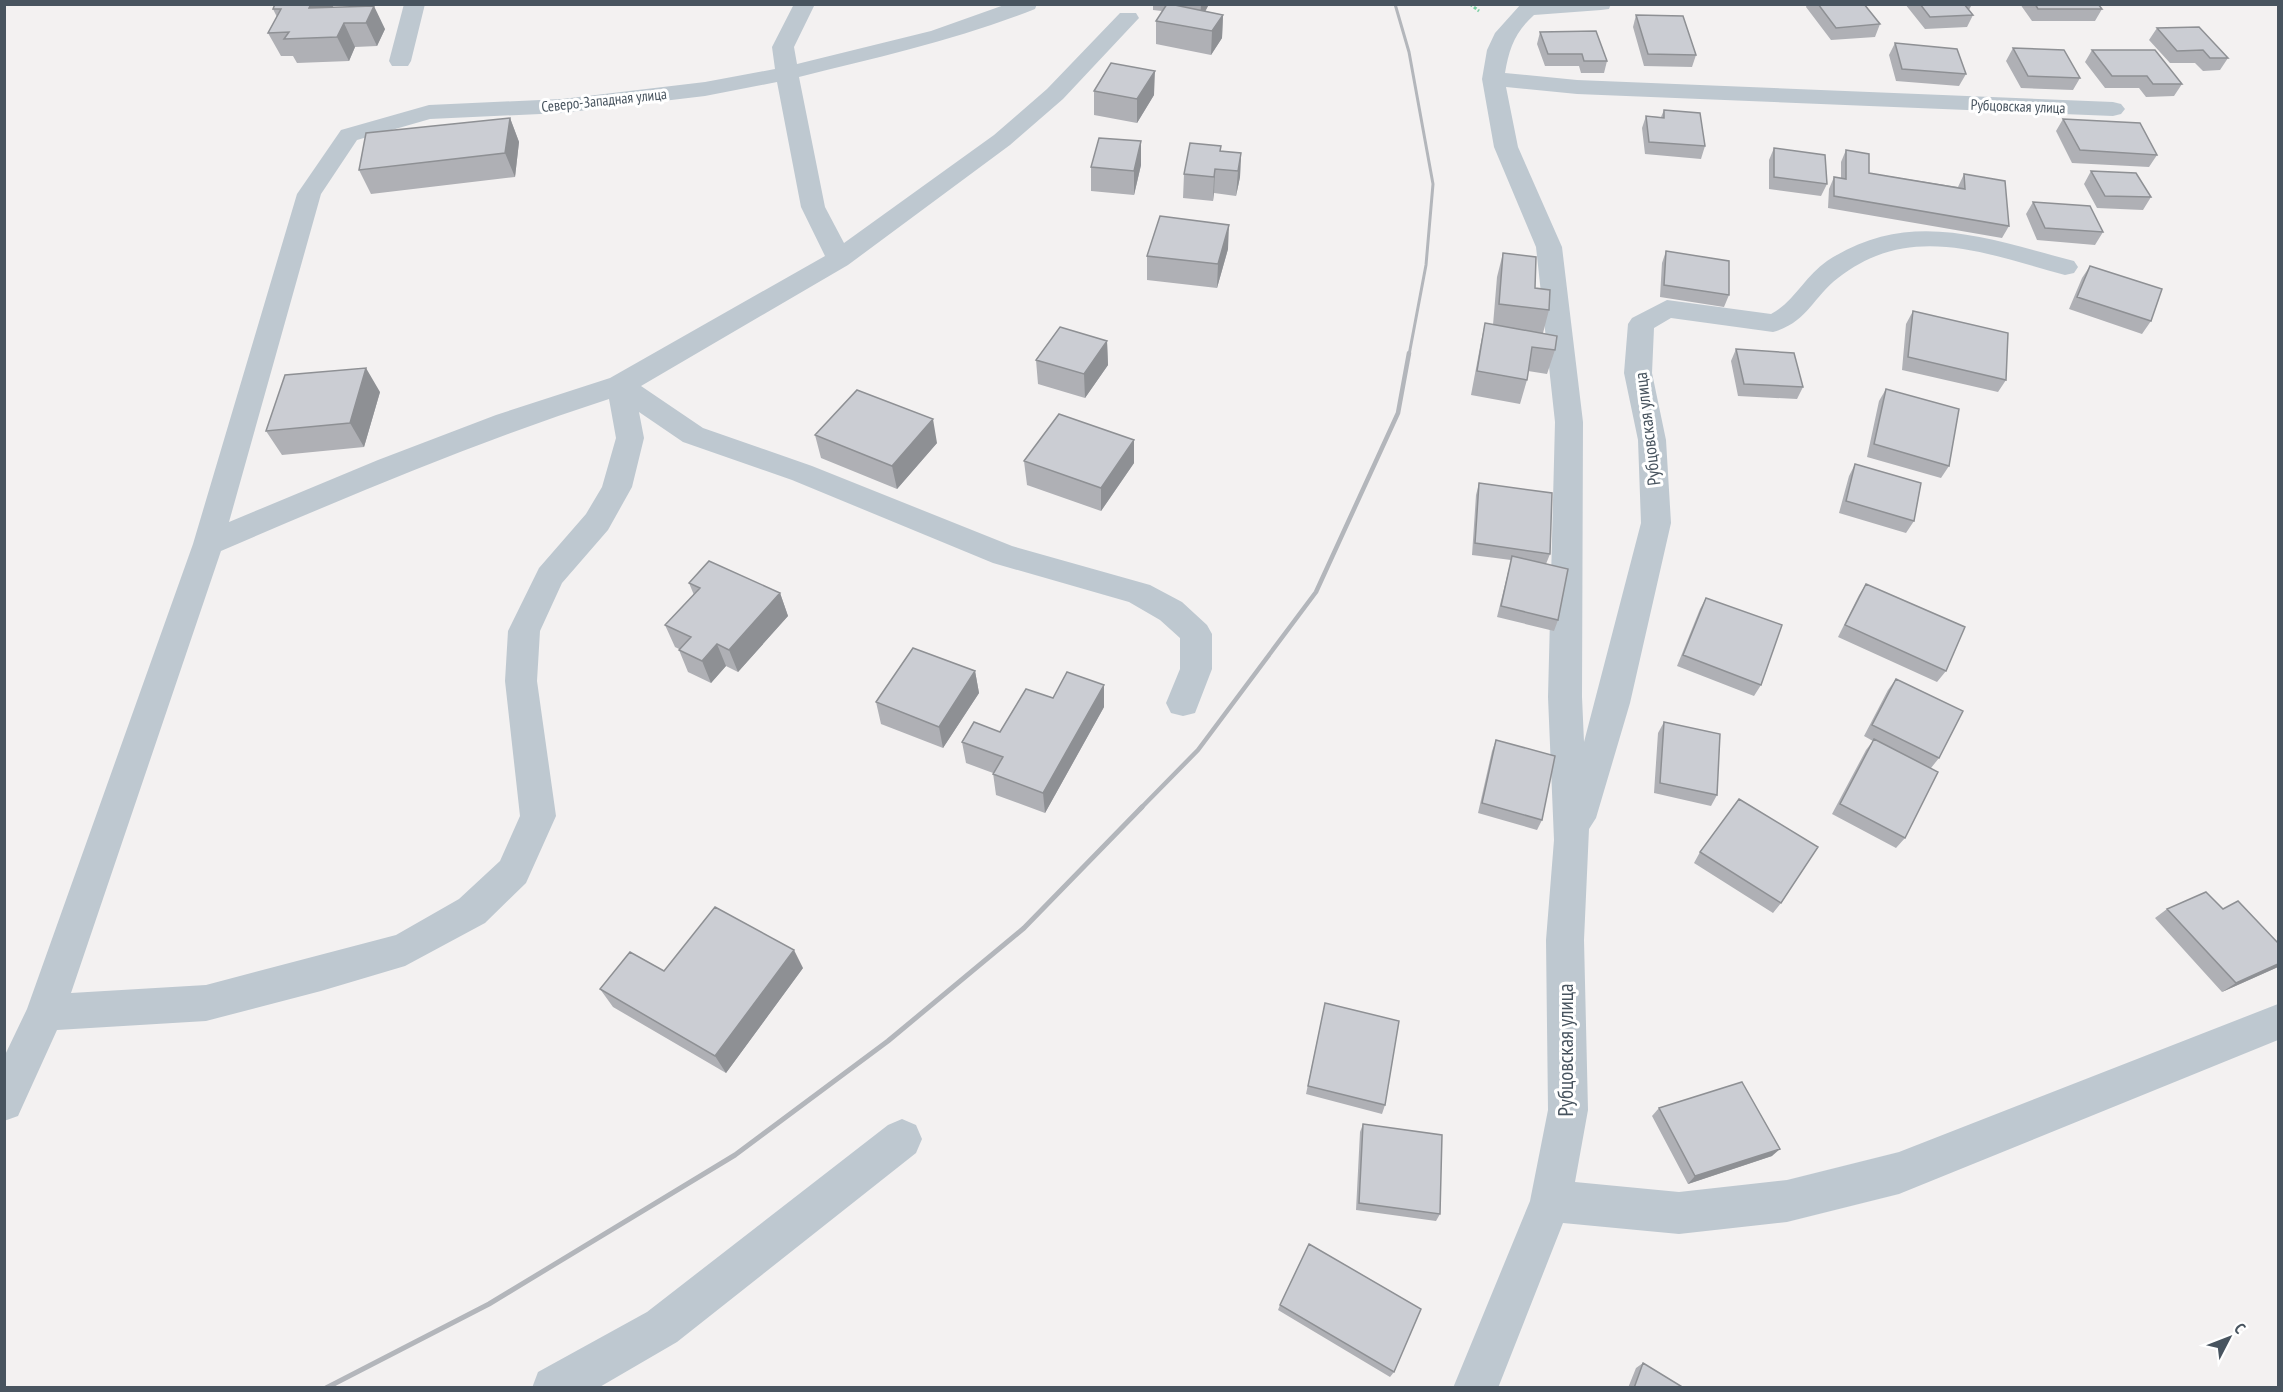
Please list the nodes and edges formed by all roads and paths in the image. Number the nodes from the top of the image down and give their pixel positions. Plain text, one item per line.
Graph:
1 (415, 4) edge
2 (805, 4) edge
3 (1028, 4) edge
4 (1601, 4) edge
5 (1532, 7) edge
6 (1128, 18) dead end
7 (400, 61) dead end
8 (787, 73) junction
9 (1493, 79) junction
10 (2113, 109) dead end
11 (839, 259) junction
12 (2065, 267) dead end
13 (620, 385) junction
14 (208, 544) junction
15 (1184, 703) dead end
16 (1572, 840) junction
17 (45, 1013) junction
18 (2278, 1022) edge
19 (4, 1102) edge
20 (902, 1139) dead end
21 (1551, 1201) junction
22 (554, 1388) edge
23 (1475, 1388) edge

1 - 7 street
2 - 8 street
3 - 8 street, Северо-Западная улица
4 - 5 street, Рубцовская улица
5 - 9 street, Рубцовская улица
6 - 11 street
8 - 11 street
8 - 14 street, Северо-Западная улица
9 - 10 street, Рубцовская улица
9 - 16 street, Рубцовская улица
11 - 13 street
12 - 16 street, Рубцовская улица
13 - 14 street
13 - 15 street
13 - 17 street
14 - 17 street
16 - 21 street, Рубцовская улица
17 - 19 street
18 - 21 street
20 - 22 street
21 - 23 street, Рубцовская улица

